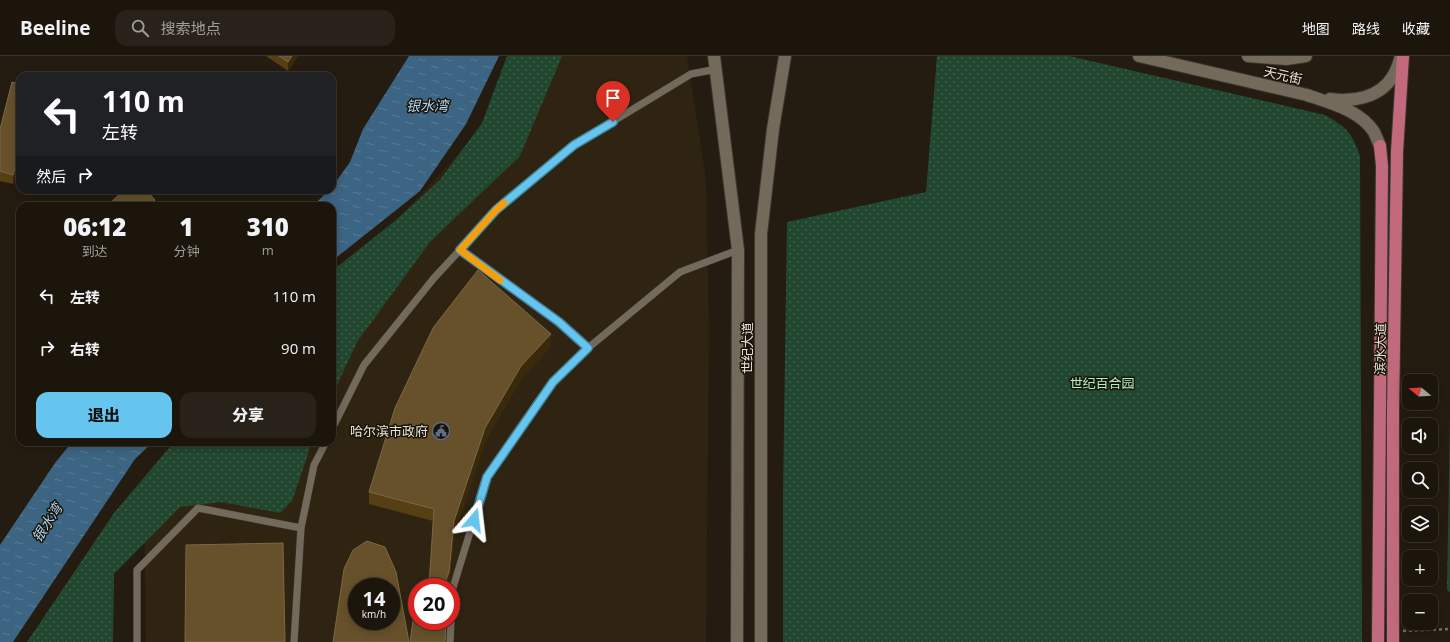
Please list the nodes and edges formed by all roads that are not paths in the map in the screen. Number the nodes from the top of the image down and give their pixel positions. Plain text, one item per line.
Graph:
1 (714, 56) edge
2 (785, 56) edge
3 (1139, 56) edge
4 (1248, 56) edge
5 (1306, 56) edge
6 (1402, 56) edge
7 (717, 69) junction
8 (1313, 97) junction
9 (1380, 146) joint
10 (460, 250) junction
11 (738, 250) junction
12 (588, 348) junction
13 (336, 421) edge
14 (324, 446) edge
15 (301, 528) junction
16 (456, 578) edge
17 (451, 630) edge
18 (1393, 637) edge
19 (137, 642) edge
20 (294, 642) edge
21 (450, 642) edge
22 (737, 642) edge
23 (761, 642) edge
24 (1378, 642) edge

1 - 7 main road, 世纪大道
2 - 23 main road, 世纪大道
3 - 8 main road, 天元街
4 - 5 main road, 天元街
6 - 8 main road
6 - 18 main road, 滨水大道
7 - 10 lane
7 - 11 main road, 世纪大道
8 - 9 main road, 天元街
9 - 24 main road, 滨水大道
10 - 12 lane
10 - 13 lane
11 - 12 lane
11 - 22 main road, 世纪大道
12 - 16 lane
14 - 15 lane
15 - 19 lane
15 - 20 lane
17 - 21 lane

